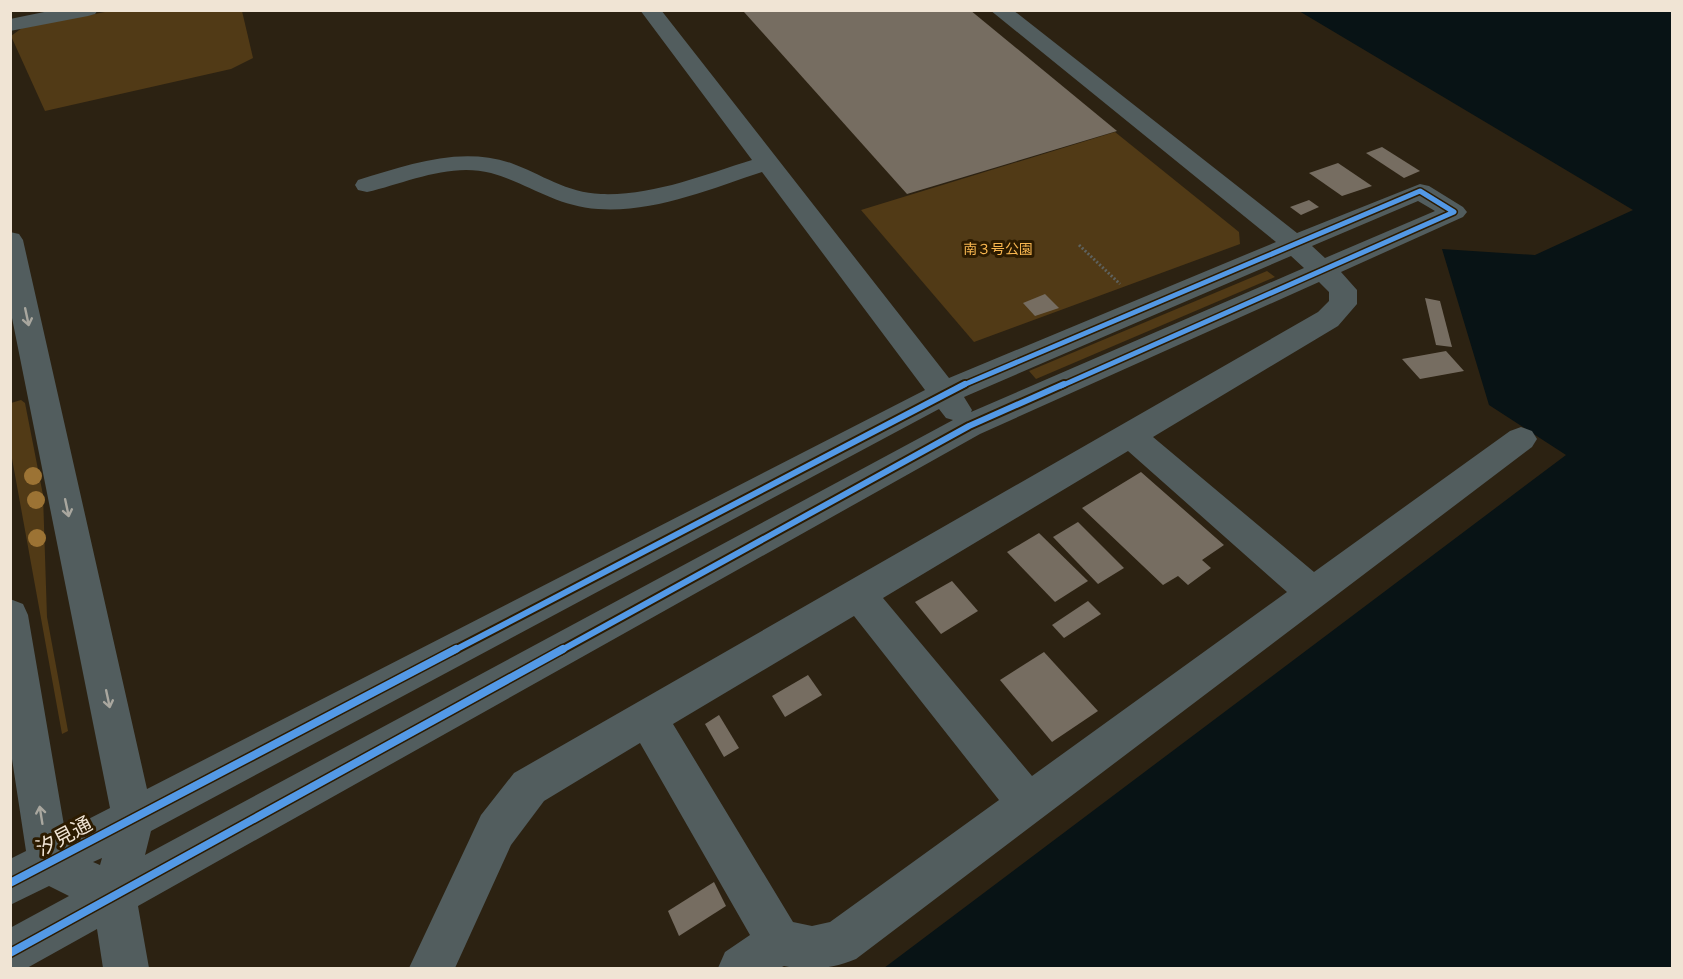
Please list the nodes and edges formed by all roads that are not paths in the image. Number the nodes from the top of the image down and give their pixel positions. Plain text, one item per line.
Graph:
1 (88, 10) edge
2 (650, 10) edge
3 (1000, 10) edge
4 (10, 25) edge
5 (767, 163) junction
6 (368, 185) dead end
7 (10, 240) edge
8 (1294, 244) junction
9 (1322, 270) junction
10 (944, 393) junction
11 (969, 426) junction
12 (1130, 435) junction
13 (1521, 439) dead end
14 (1313, 593) junction
15 (858, 594) junction
16 (10, 615) edge
17 (647, 718) junction
18 (1028, 803) junction
19 (133, 818) junction
20 (49, 863) junction
21 (10, 883) edge
22 (114, 896) junction
23 (779, 942) junction
24 (10, 953) edge
25 (126, 969) edge
26 (432, 969) edge
27 (741, 969) edge

1 - 4 street
2 - 5 street
3 - 8 street
5 - 6 street
5 - 10 street
7 -> 19 street
8 - 9 street
8 - 9 street, 汐見通
8 - 10 street, 汐見通
9 - 11 street
9 - 12 street
10 - 11 street
10 - 19 street, 汐見通
11 - 22 street
12 - 14 street
12 - 15 street
13 - 14 street
14 - 18 street
15 - 17 street
15 - 18 street
20 -> 16 street
17 - 23 street
17 - 26 street
18 - 23 street
19 - 20 street, 汐見通
19 - 22 street
20 - 21 street, 汐見通
20 - 22 street
22 - 24 street
22 - 25 street
23 - 27 street

